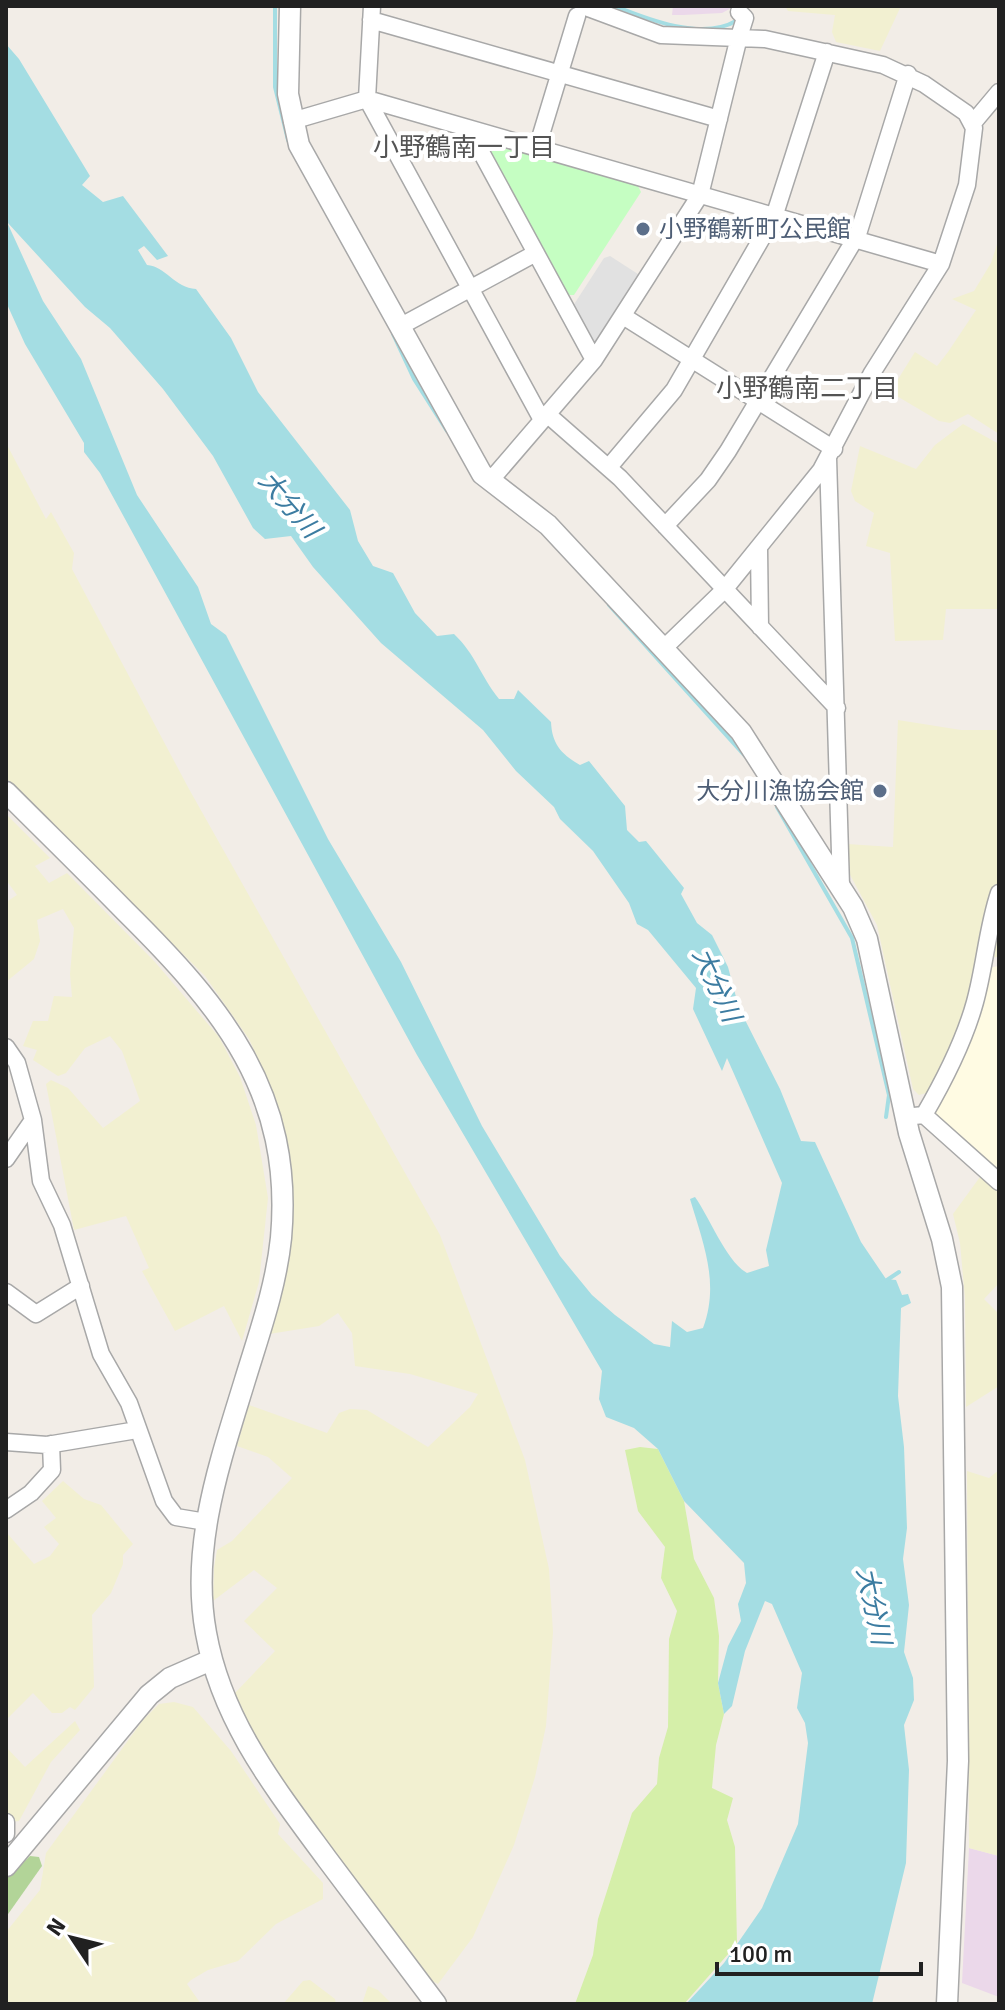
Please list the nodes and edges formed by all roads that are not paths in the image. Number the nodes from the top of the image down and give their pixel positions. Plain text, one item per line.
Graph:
1 (290, 6) edge
2 (580, 11) edge
3 (739, 12) dead end
4 (372, 13) edge
5 (739, 37) junction
6 (827, 52) junction
7 (560, 74) junction
8 (908, 74) junction
9 (999, 92) edge
10 (367, 99) junction
11 (719, 119) junction
12 (292, 121) junction
13 (973, 123) junction
14 (468, 128) junction
15 (537, 148) junction
16 (700, 195) junction
17 (774, 217) junction
18 (855, 240) junction
19 (536, 253) junction
20 (941, 264) junction
21 (469, 289) junction
22 (623, 316) junction
23 (399, 327) junction
24 (594, 360) junction
25 (691, 360) junction
26 (758, 400) junction
27 (544, 417) junction
28 (831, 453) junction
29 (609, 467) junction
30 (490, 481) junction
31 (665, 526) junction
32 (759, 548) junction
33 (724, 590) junction
34 (760, 627) junction
35 (663, 649) junction
36 (837, 708) junction
37 (6, 792) edge
38 (841, 886) junction
39 (999, 893) edge
40 (999, 960) edge
41 (981, 963) junction
42 (6, 1047) edge
43 (915, 1116) junction
44 (33, 1120) junction
45 (6, 1159) edge
46 (999, 1182) edge
47 (81, 1286) junction
48 (6, 1292) edge
49 (131, 1431) dead end
50 (6, 1442) edge
51 (51, 1444) junction
52 (6, 1510) edge
53 (206, 1522) junction
54 (211, 1660) junction
55 (6, 1822) edge
56 (6, 1834) edge
57 (6, 1866) edge
58 (436, 2004) edge
59 (947, 2004) edge

1 - 12 street
2 - 5 street
2 - 7 street
3 - 5 street
4 - 7 street
4 - 10 street
5 - 6 street
5 - 11 street
6 - 8 street
6 - 17 street
7 - 11 street
7 - 15 street
8 - 13 street
8 - 18 street
9 - 13 street
10 - 12 street
10 - 14 street
10 - 21 street
11 - 16 street
12 - 23 street
13 - 20 street
14 - 15 street
14 - 19 street
15 - 16 street
16 - 17 street
16 - 22 street
17 - 18 street
17 - 25 street
18 - 20 street
18 - 26 street
19 - 21 street
19 - 24 street
20 - 28 street
21 - 23 street
21 - 27 street
22 - 24 street
22 - 25 street
23 - 30 street
24 - 27 street
25 - 26 street
25 - 29 street
26 - 28 street
26 - 31 street
27 - 29 street
27 - 30 street
28 - 32 street
28 - 36 street
29 - 31 street
30 - 35 street
31 - 33 street
32 - 33 street
32 - 34 street
33 - 34 street
33 - 35 street
34 - 36 street
35 - 38 street
36 - 38 street
37 - 53 street
38 - 43 street
39 - 41 street
40 - 41 street
41 - 43 street
42 - 44 street
43 - 46 street
43 - 59 street
44 - 45 street
44 - 47 street
47 - 48 street
47 - 53 street
49 - 51 street
50 - 51 street
51 - 52 street
53 - 54 street
54 - 57 street
54 - 58 street
55 - 56 street

